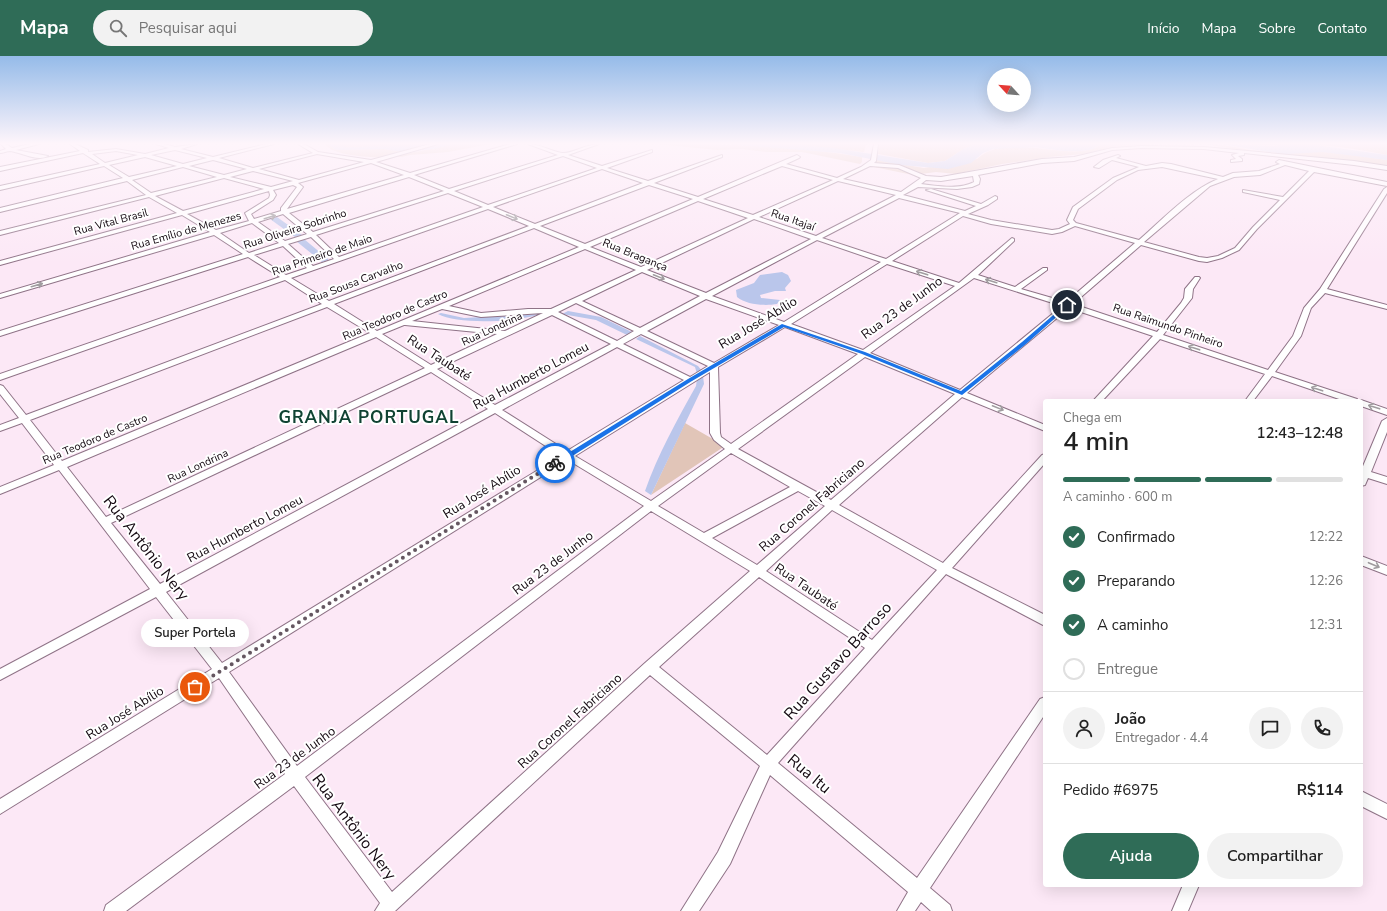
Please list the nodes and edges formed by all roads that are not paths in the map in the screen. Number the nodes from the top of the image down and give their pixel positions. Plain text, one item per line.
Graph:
1 (18, 184) edge
2 (108, 184) edge
3 (135, 184) edge
4 (191, 184) edge
5 (250, 184) edge
6 (290, 184) edge
7 (298, 184) edge
8 (382, 184) edge
9 (429, 184) edge
10 (470, 184) edge
11 (557, 184) edge
12 (647, 184) edge
13 (652, 184) edge
14 (735, 184) edge
15 (826, 184) edge
16 (855, 184) edge
17 (918, 184) edge
18 (975, 184) edge
19 (1108, 184) edge
20 (1211, 184) edge
21 (1299, 184) edge
22 (916, 186) junction
23 (0, 188) edge
24 (270, 189) junction
25 (1387, 189) edge
26 (447, 191) junction
27 (1245, 191) dead end
28 (150, 195) junction
29 (899, 195) junction
30 (995, 198) dead end
31 (699, 199) junction
32 (1284, 199) junction
33 (981, 206) junction
34 (488, 208) junction
35 (0, 210) edge
36 (284, 212) junction
37 (183, 213) junction
38 (963, 213) junction
39 (754, 217) junction
40 (252, 222) junction
41 (1074, 224) junction
42 (535, 226) junction
43 (0, 233) edge
44 (215, 233) junction
45 (312, 234) junction
46 (816, 238) junction
47 (1012, 240) dead end
48 (1140, 242) junction
49 (283, 243) junction
50 (585, 247) junction
51 (248, 254) junction
52 (339, 260) junction
53 (885, 261) junction
54 (0, 263) edge
55 (312, 269) junction
56 (1045, 269) dead end
57 (642, 270) junction
58 (973, 276) junction
59 (287, 278) junction
60 (1197, 278) dead end
61 (959, 285) junction
62 (1016, 290) junction
63 (1323, 290) junction
64 (0, 296) edge
65 (706, 296) junction
66 (577, 301) junction
67 (328, 305) junction
68 (1067, 305) junction
69 (442, 307) junction
70 (1387, 307) edge
71 (553, 312) junction
72 (403, 323) junction
73 (784, 325) junction
74 (642, 331) junction
75 (508, 333) junction
76 (0, 334) edge
77 (377, 334) junction
78 (1158, 336) junction
79 (617, 345) junction
80 (863, 353) junction
81 (714, 366) junction
82 (431, 369) junction
83 (1270, 373) junction
84 (0, 377) edge
85 (690, 380) junction
86 (0, 388) edge
87 (962, 393) junction
88 (1099, 399) edge
89 (1250, 399) edge
90 (1348, 399) edge
91 (1363, 404) edge
92 (495, 410) junction
93 (1387, 412) edge
94 (23, 420) junction
95 (1387, 421) edge
96 (1043, 427) edge
97 (0, 428) edge
98 (731, 449) junction
99 (568, 456) junction
100 (1043, 459) edge
101 (60, 465) junction
102 (1366, 473) junction
103 (1363, 479) edge
104 (1387, 481) edge
105 (799, 486) junction
106 (0, 491) edge
107 (651, 506) junction
108 (831, 506) junction
109 (104, 522) junction
110 (704, 538) junction
111 (1363, 561) edge
112 (945, 569) junction
113 (758, 571) junction
114 (1387, 571) edge
115 (158, 591) junction
116 (1043, 620) edge
117 (873, 647) junction
118 (650, 667) junction
119 (221, 670) junction
120 (0, 675) edge
121 (1043, 706) edge
122 (768, 764) junction
123 (295, 776) junction
124 (1363, 799) edge
125 (0, 807) edge
126 (1387, 812) edge
127 (1190, 887) edge
128 (918, 890) junction
129 (387, 908) edge
130 (112, 911) edge
131 (689, 911) edge
132 (905, 911) edge
133 (944, 911) edge
134 (1180, 911) edge

1 - 23 street
2 - 35 street
3 - 28 street, Rua Taubaté
4 - 28 street
5 - 24 street
6 - 24 street, Rua Vital Brasil
7 - 36 street
8 - 36 street, Rua Emílio de Menezes
9 - 26 street, Rua Bragança
10 - 26 street, Rua Oliveira Sobrinho
11 - 34 street, Rua Primeiro de Maio
12 - 42 street, Rua Sousa Carvalho
13 - 31 street, Rua Itajaí
14 - 31 street, Rua Teodoro de Castro
15 - 39 street, Rua Londrina
16 - 29 street
17 - 22 street, Rua Humberto Lomeu
18 - 22 street
19 - 41 street
20 - 48 street, Rua Coronel Fabriciano
21 - 32 street
22 - 29 street, Rua Humberto Lomeu
22 - 33 street
24 - 37 street, Rua Vital Brasil
24 - 40 street
25 - 63 street
26 - 34 street, Rua Bragança
26 - 45 street, Rua Oliveira Sobrinho
27 - 32 street
28 - 37 street, Rua Taubaté
28 - 43 street
29 - 38 street
29 - 46 street, Rua Humberto Lomeu
30 - 33 street, Rua José Abílio
31 - 39 street, Rua Itajaí
31 - 50 street, Rua Teodoro de Castro
32 - 48 street
33 - 38 street, Rua José Abílio
34 -> 42 street, Rua Bragança
34 - 52 street, Rua Primeiro de Maio
40 -> 36 street, Rua Emílio de Menezes
36 - 45 street
37 - 44 street, Rua Taubaté
37 - 54 street, Rua Vital Brasil
38 - 41 street
38 - 53 street, Rua José Abílio
39 - 46 street, Rua Itajaí
39 - 57 street, Rua Londrina
40 - 44 street, Rua Emílio de Menezes
40 - 49 street
41 - 48 street
42 - 50 street, Rua Bragança
42 - 67 street, Rua Sousa Carvalho
44 - 51 street, Rua Taubaté
64 -> 44 street, Rua Emílio de Menezes
45 - 49 street, Rua Oliveira Sobrinho
45 - 52 street
46 - 53 street, Rua Itajaí
46 - 65 street, Rua Humberto Lomeu
47 - 58 street, Rua 23 de Junho
48 - 68 street, Rua Coronel Fabriciano
49 - 51 street, Rua Oliveira Sobrinho
49 - 55 street
50 - 57 street, Rua Bragança
50 - 69 street, Rua Teodoro de Castro
51 - 59 street, Rua Taubaté
51 - 76 street, Rua Oliveira Sobrinho
52 - 55 street, Rua Primeiro de Maio
61 -> 53 street, Rua Itajaí
53 - 73 street, Rua José Abílio
55 - 59 street, Rua Primeiro de Maio
56 - 62 street
57 -> 65 street, Rua Bragança
57 - 66 street, Rua Londrina
58 - 61 street, Rua 23 de Junho
62 -> 58 street, Rua Raimundo Pinheiro
59 - 67 street, Rua Taubaté
59 - 84 street, Rua Primeiro de Maio
60 - 78 street
61 - 80 street, Rua 23 de Junho
62 - 68 street, Rua Raimundo Pinheiro
63 - 70 street
63 - 83 street
65 - 73 street, Rua Bragança
65 - 74 street, Rua Humberto Lomeu
66 - 71 street, Rua Londrina
66 - 74 street
67 - 77 street, Rua Taubaté
67 - 94 street, Rua Sousa Carvalho
68 - 78 street, Rua Raimundo Pinheiro
68 - 87 street, Rua Coronel Fabriciano
69 - 71 street
69 - 72 street, Rua Teodoro de Castro
71 - 75 street, Rua Londrina
71 - 79 street
72 - 75 street
72 - 77 street, Rua Teodoro de Castro
73 - 80 street, Rua Bragança
73 - 81 street, Rua José Abílio
74 - 79 street, Rua Humberto Lomeu
74 - 81 street
75 - 82 street, Rua Londrina
77 - 82 street, Rua Taubaté
77 - 101 street, Rua Teodoro de Castro
83 -> 78 street, Rua Raimundo Pinheiro
78 - 88 street
79 - 85 street
79 - 92 street, Rua Humberto Lomeu
80 - 87 street, Rua Bragança
80 - 98 street, Rua 23 de Junho
81 - 85 street, Rua José Abílio
81 - 98 street
82 - 92 street, Rua Taubaté
82 - 109 street, Rua Londrina
83 - 89 street
90 -> 83 street, Rua Raimundo Pinheiro
85 - 99 street, Rua José Abílio
86 - 94 street, Rua Antônio Nery
87 -> 96 street, Rua Bragança
87 - 108 street, Rua Coronel Fabriciano
93 -> 91 street
92 - 99 street, Rua Taubaté
92 - 115 street, Rua Humberto Lomeu
94 - 97 street, Rua Sousa Carvalho
94 - 101 street, Rua Antônio Nery
95 - 102 street
98 - 105 street
98 - 107 street, Rua 23 de Junho
99 - 107 street, Rua Taubaté
99 - 119 street, Rua José Abílio
100 - 112 street, Rua Gustavo Barroso
101 - 106 street, Rua Teodoro de Castro
101 - 109 street, Rua Antônio Nery
102 - 103 street
102 - 104 street
105 - 108 street
105 - 110 street
107 - 110 street, Rua Taubaté
107 - 123 street, Rua 23 de Junho
108 - 112 street
108 - 113 street, Rua Coronel Fabriciano
109 - 115 street, Rua Antônio Nery
110 - 113 street, Rua Taubaté
111 -> 114 street
112 - 116 street
112 - 117 street, Rua Gustavo Barroso
113 - 117 street, Rua Taubaté
113 - 118 street, Rua Coronel Fabriciano
115 - 119 street, Rua Antônio Nery
115 - 120 street, Rua Humberto Lomeu
117 - 122 street, Rua Gustavo Barroso
118 - 122 street, Rua Itu
118 - 129 street, Rua Coronel Fabriciano
119 - 123 street, Rua Antônio Nery
119 - 125 street, Rua José Abílio
121 - 128 street
122 - 128 street, Rua Itu
122 - 131 street, Rua Gustavo Barroso
123 - 129 street, Rua Antônio Nery
123 - 130 street, Rua 23 de Junho
124 - 126 street
127 - 134 street
128 - 132 street
128 - 133 street, Rua Itu

